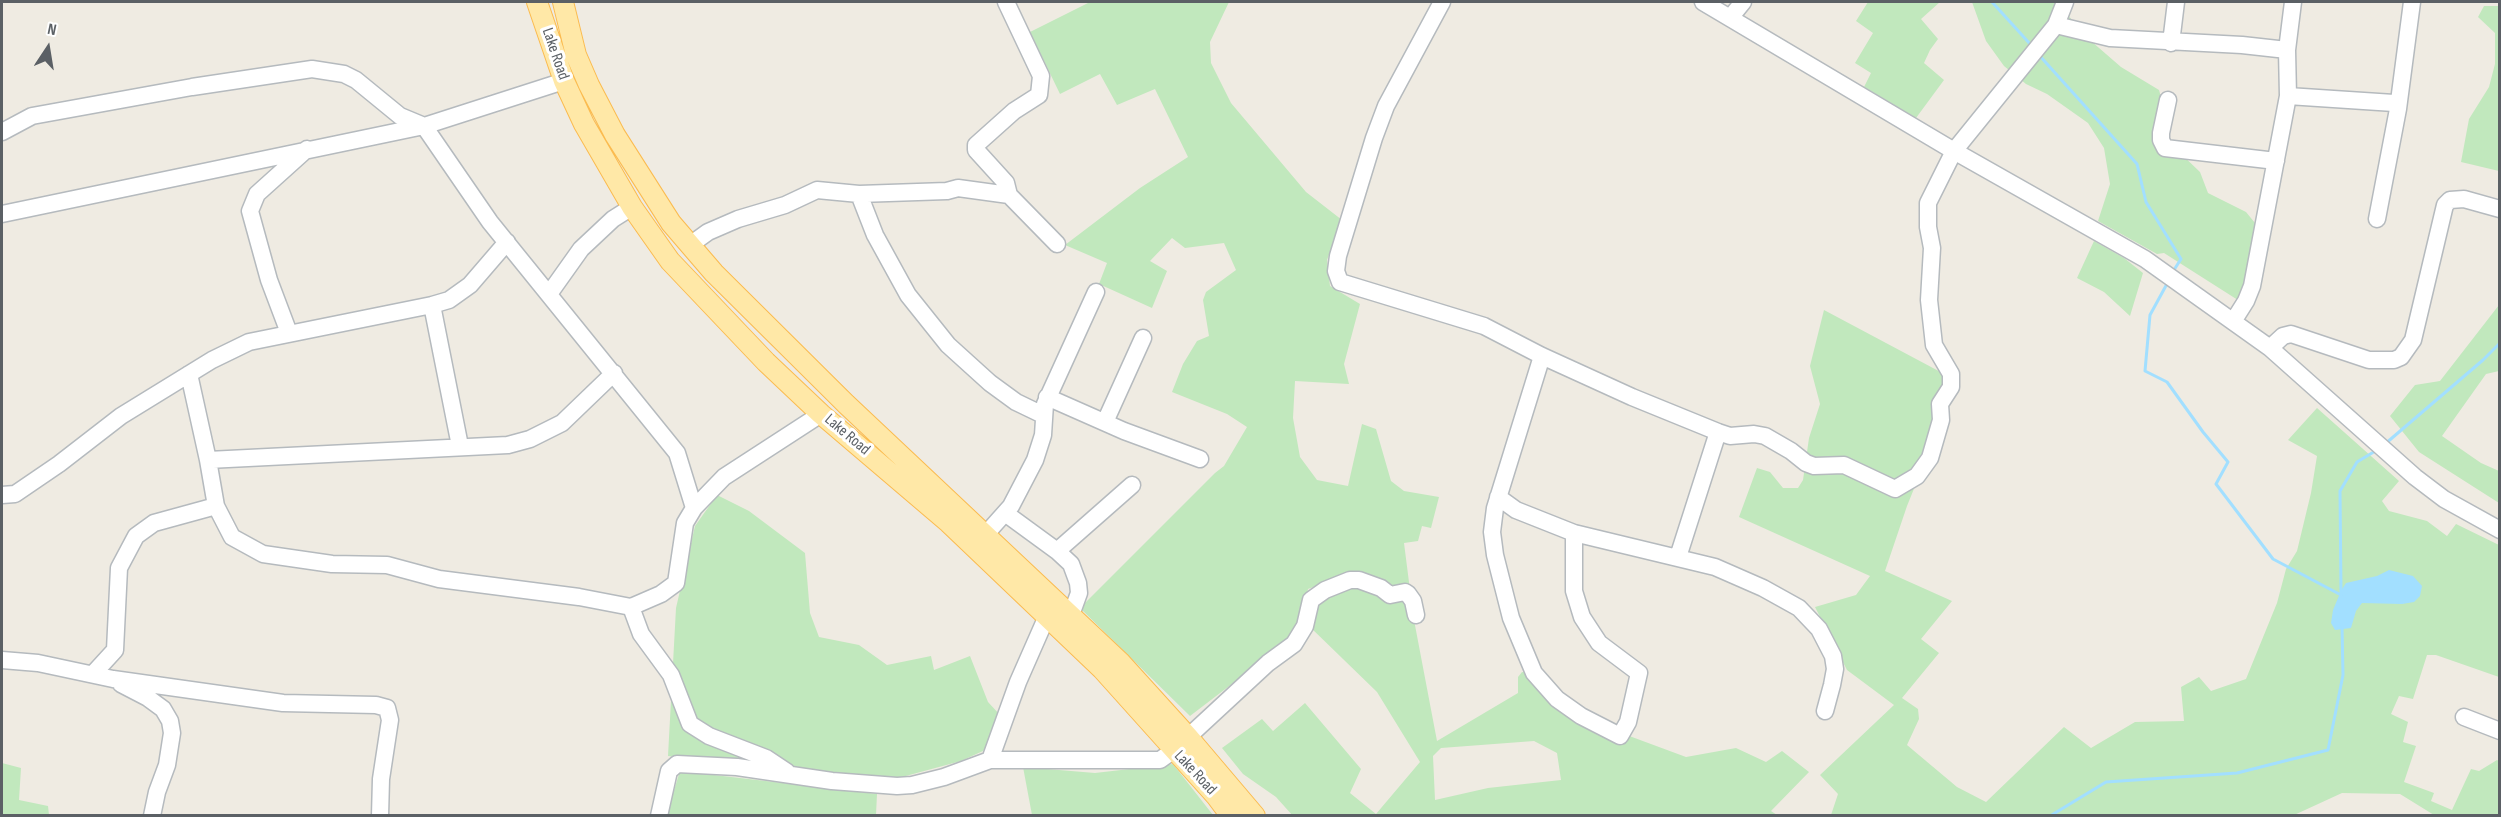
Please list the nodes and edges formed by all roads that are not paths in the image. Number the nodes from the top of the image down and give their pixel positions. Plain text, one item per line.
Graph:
1 (537, 2) edge
2 (563, 2) edge
3 (1006, 2) edge
4 (1442, 2) edge
5 (1703, 2) edge
6 (1743, 2) edge
7 (2065, 2) edge
8 (2176, 2) edge
9 (2293, 2) edge
10 (2412, 2) edge
11 (1730, 18) junction
12 (2056, 25) junction
13 (2171, 43) junction
14 (2287, 50) junction
15 (564, 81) junction
16 (2288, 96) junction
17 (2168, 100) dead end
18 (2397, 105) junction
19 (424, 126) junction
20 (2, 132) edge
21 (308, 149) junction
22 (1954, 152) junction
23 (2276, 161) junction
24 (859, 194) junction
25 (1009, 195) junction
26 (632, 207) junction
27 (2499, 209) edge
28 (2, 214) edge
29 (2377, 219) dead end
30 (507, 242) junction
31 (1058, 244) dead end
32 (690, 245) junction
33 (1096, 292) dead end
34 (549, 294) junction
35 (432, 305) junction
36 (2234, 320) junction
37 (289, 333) junction
38 (1143, 339) dead end
39 (2270, 348) junction
40 (1542, 356) junction
41 (614, 373) junction
42 (189, 374) junction
43 (1047, 397) junction
44 (821, 414) junction
45 (1043, 416) junction
46 (1104, 422) junction
47 (1718, 432) junction
48 (460, 446) junction
49 (1200, 459) dead end
50 (208, 460) junction
51 (1132, 485) dead end
52 (2, 495) edge
53 (1498, 497) junction
54 (216, 506) junction
55 (694, 508) junction
56 (1005, 513) junction
57 (2499, 530) edge
58 (1574, 533) junction
59 (986, 534) junction
60 (1057, 551) junction
61 (1678, 557) junction
62 (631, 607) junction
63 (1071, 615) junction
64 (1416, 615) dead end
65 (1047, 616) junction
66 (2, 660) edge
67 (93, 674) junction
68 (113, 679) junction
69 (1825, 711) dead end
70 (2464, 717) dead end
71 (2499, 731) edge
72 (1188, 736) junction
73 (1174, 750) junction
74 (990, 760) junction
75 (790, 775) junction
76 (152, 816) edge
77 (380, 816) edge
78 (659, 816) edge
79 (1231, 816) edge
80 (1255, 816) edge

1 - 15 main road, Lake Road
2 - 32 main road, Lake Road
3 - 25 street
4 - 40 street
5 - 11 street
6 - 11 street
7 - 12 street
8 - 13 street
9 - 14 street
10 - 18 street
11 - 22 street
12 - 13 street
12 - 22 street
13 - 14 street
14 - 16 street
15 - 19 street
15 - 26 main road, Lake Road
16 - 18 street
16 - 23 street
17 - 23 street
18 - 29 street
19 - 20 street
19 - 21 street
19 - 30 street
21 - 28 street
21 - 37 street
22 - 36 street
22 - 47 street
23 - 36 street
24 - 25 street
24 - 32 street
24 - 45 street
25 - 31 street
26 - 34 street
26 - 44 main road, Lake Road
27 - 39 street
30 - 34 street
30 - 35 street
32 - 59 main road, Lake Road
33 - 43 street
34 - 41 street
35 - 37 street
35 - 48 street
36 - 39 street
37 - 42 street
38 - 46 street
39 - 57 street
40 - 47 street
40 - 53 street
41 - 48 street
41 - 55 street
42 - 50 street
42 - 52 street
43 - 45 street
43 - 46 street
44 - 55 street
44 - 65 main road, Lake Road
45 - 56 street
46 - 49 street
47 - 61 street
48 - 50 street
50 - 54 street
51 - 60 street
53 - 58 street
53 - 58 street
54 - 62 street
54 - 67 street
55 - 62 street
56 - 59 street
56 - 60 street
58 - 61 street
59 - 63 main road, Lake Road
60 - 63 street
61 - 69 street
62 - 75 street
63 - 72 main road, Lake Road
64 - 72 street
65 - 73 main road, Lake Road
65 - 74 street
66 - 67 street
67 - 68 street
68 - 76 street
68 - 77 street
70 - 71 street
72 - 80 main road, Lake Road
73 - 74 street
73 - 79 main road, Lake Road
74 - 75 street
75 - 78 street

